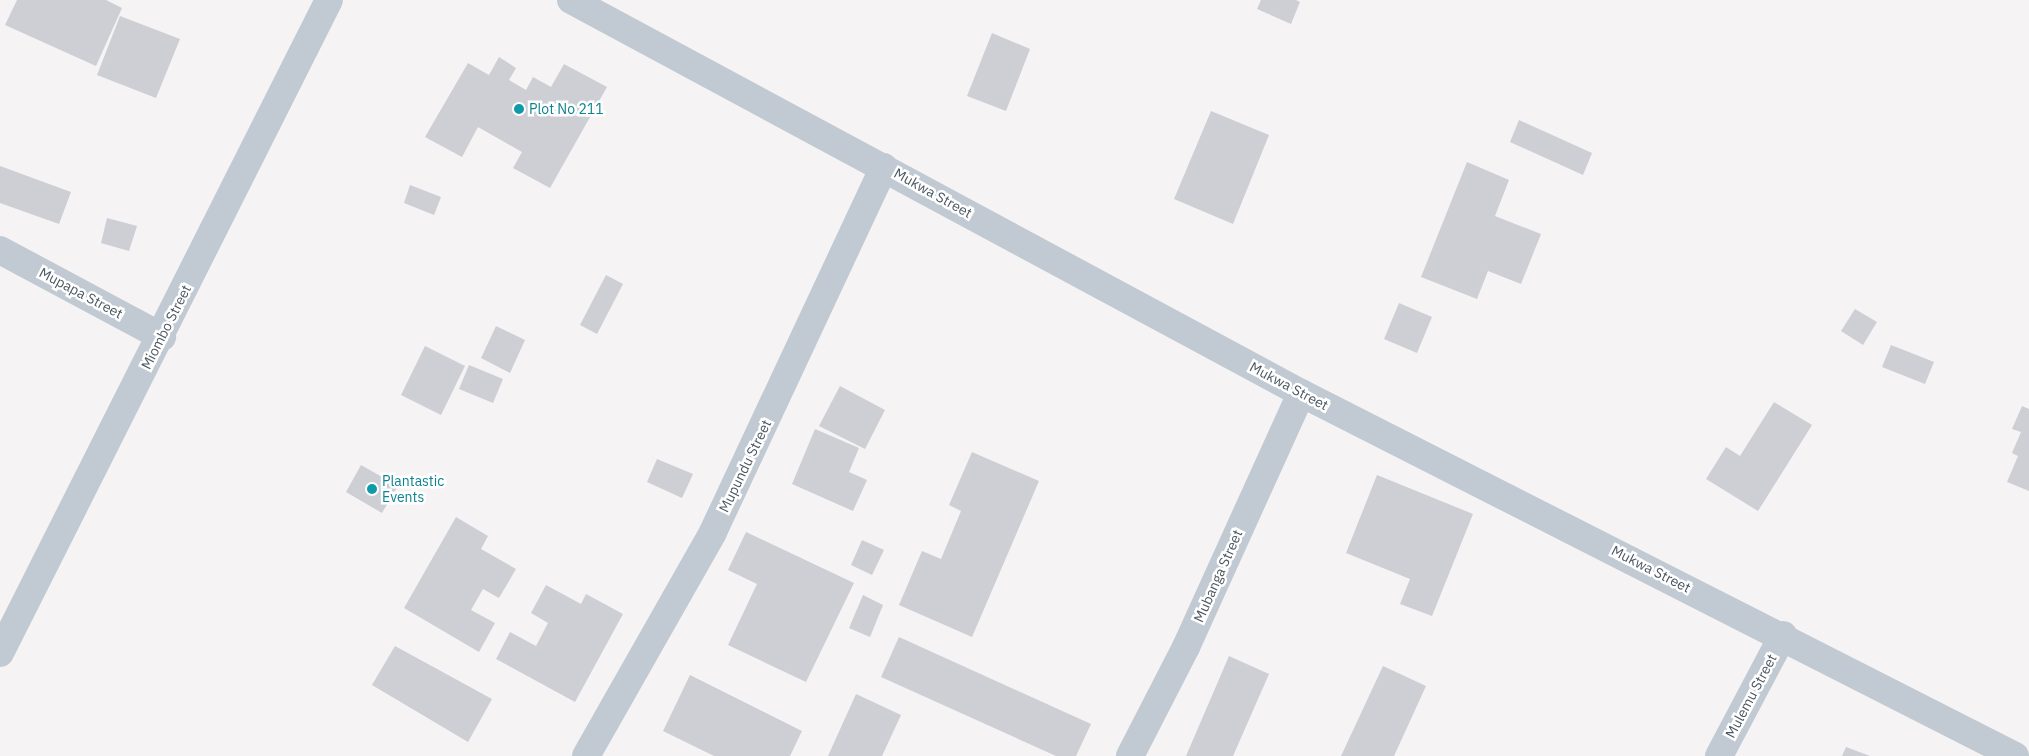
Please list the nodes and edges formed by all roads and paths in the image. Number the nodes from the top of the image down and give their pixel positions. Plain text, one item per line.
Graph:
1 (329, 0) edge
2 (571, 0) edge
3 (884, 167) junction
4 (0, 250) edge
5 (162, 337) junction
6 (1301, 393) junction
7 (1783, 635) junction
8 (0, 653) edge
9 (586, 756) edge
10 (1130, 756) edge
11 (1719, 756) edge
12 (2015, 756) edge

1 - 5 street, Miombo Street
2 - 3 street, Mukwa Street
3 - 6 street, Mukwa Street
3 - 9 street, Mupundu Street
4 - 5 street, Mupapa Street
5 - 8 street, Miombo Street
6 - 7 street, Mukwa Street
6 - 10 street, Mubanga Street
7 - 11 street, Mulemu Street
7 - 12 street, Mukwa Street

